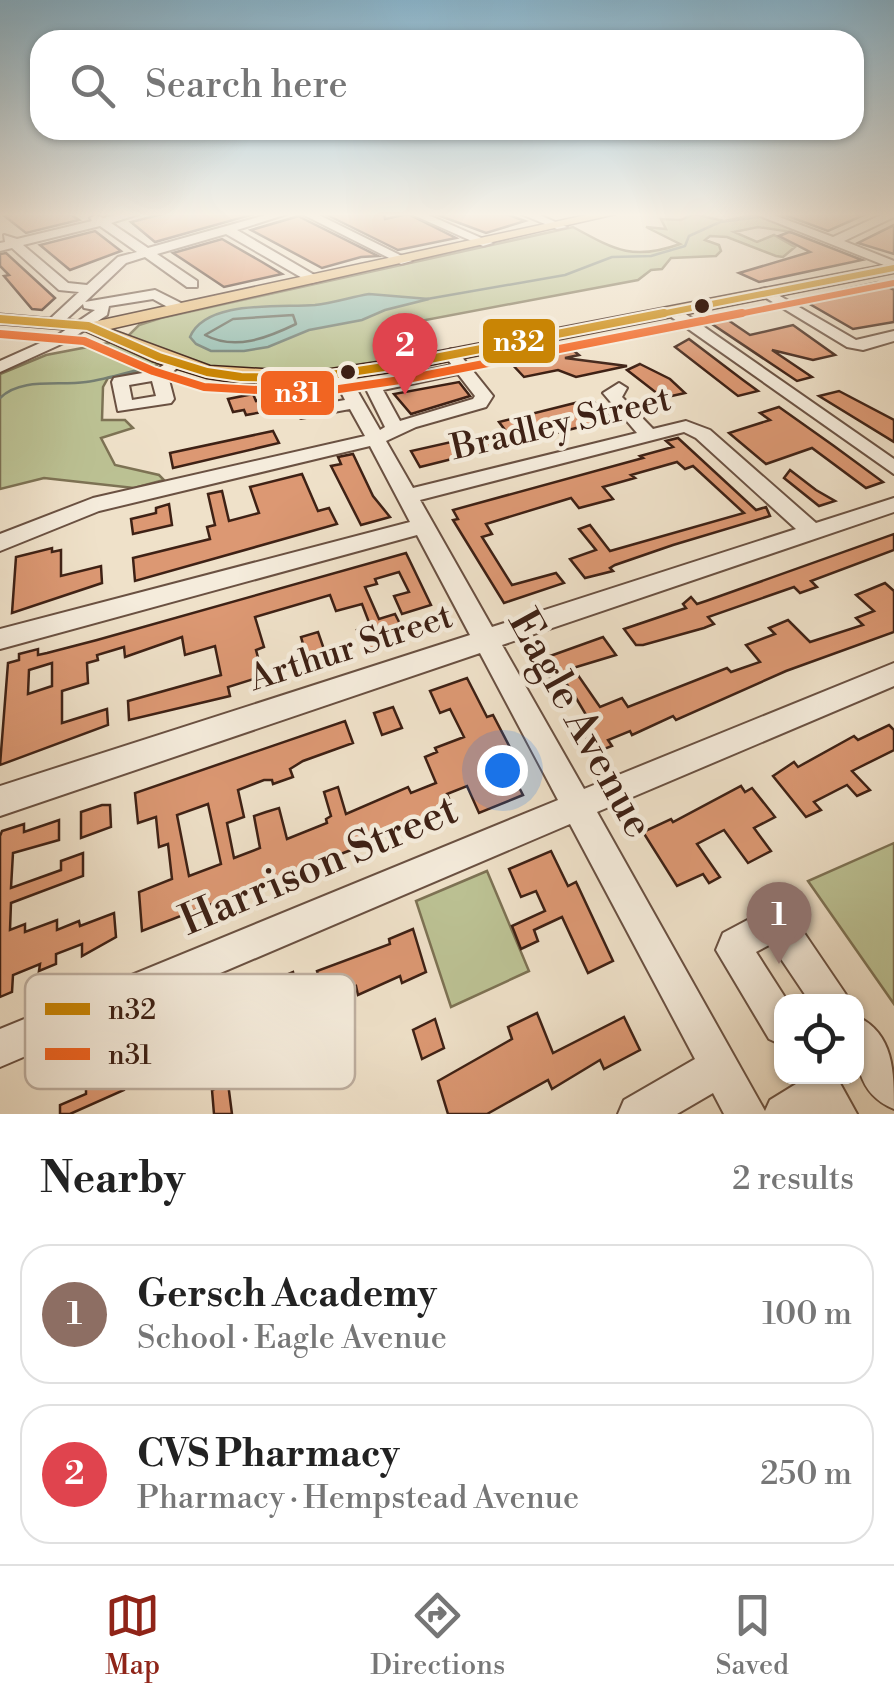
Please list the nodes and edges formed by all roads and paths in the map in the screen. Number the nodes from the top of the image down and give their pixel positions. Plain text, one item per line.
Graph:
1 (36, 266) edge
2 (115, 266) edge
3 (166, 266) edge
4 (291, 266) edge
5 (382, 266) edge
6 (894, 267) edge
7 (874, 271) junction
8 (316, 280) junction
9 (894, 281) edge
10 (192, 284) dead end
11 (91, 288) junction
12 (766, 292) junction
13 (176, 304) junction
14 (74, 305) junction
15 (672, 311) junction
16 (96, 318) junction
17 (0, 319) edge
18 (56, 321) junction
19 (123, 324) junction
20 (894, 336) edge
21 (457, 361) junction
22 (0, 367) edge
23 (340, 374) junction
24 (619, 388) dead end
25 (356, 403) junction
26 (301, 413) dead end
27 (394, 431) junction
28 (647, 433) junction
29 (894, 468) edge
30 (407, 496) junction
31 (894, 505) edge
32 (422, 526) junction
33 (813, 532) junction
34 (0, 543) edge
35 (0, 639) edge
36 (486, 641) junction
37 (894, 674) edge
38 (0, 801) edge
39 (577, 807) junction
40 (177, 974) edge
41 (826, 994) edge
42 (774, 1013) edge
43 (25, 1038) edge
44 (864, 1047) edge
45 (0, 1048) edge
46 (720, 1067) junction
47 (894, 1089) edge
48 (638, 1114) edge
49 (746, 1114) edge

1 - 11 street
2 - 11 street
3 - 10 street
4 - 8 street
5 - 8 main road
6 - 7 main road
7 - 9 street
7 - 12 main road
8 - 13 main road
11 - 14 street
12 - 15 main road
12 - 20 street
13 - 16 street
13 - 19 street
13 - 19 main road
14 - 16 street
14 - 18 street
15 - 21 main road
15 - 29 street
16 - 18 main road
16 - 19 main road
16 - 19 street
16 - 22 street
17 - 18 main road
19 - 23 main road
21 - 23 main road
21 - 27 street
21 - 27 street
23 - 25 street, Eagle Avenue
24 - 28 street
25 - 26 street
25 - 27 street, Eagle Avenue
27 - 30 street, Eagle Avenue
27 - 34 street
28 - 30 street, Bradley Street
28 - 33 street, Bradley Street
30 - 32 street, Eagle Avenue
31 - 33 street, Arthur Street
32 - 35 street
32 - 36 street, Eagle Avenue
33 - 36 street, Arthur Street
36 - 38 street, Arthur Street
36 - 39 street, Eagle Avenue
37 - 39 street, Harrison Street
39 - 40 street, Harrison Street
39 - 46 street, Eagle Avenue
41 - 42 street
43 - 45 street, Harrison Street
44 - 47 street
46 - 48 street
46 - 49 street, Eagle Avenue

